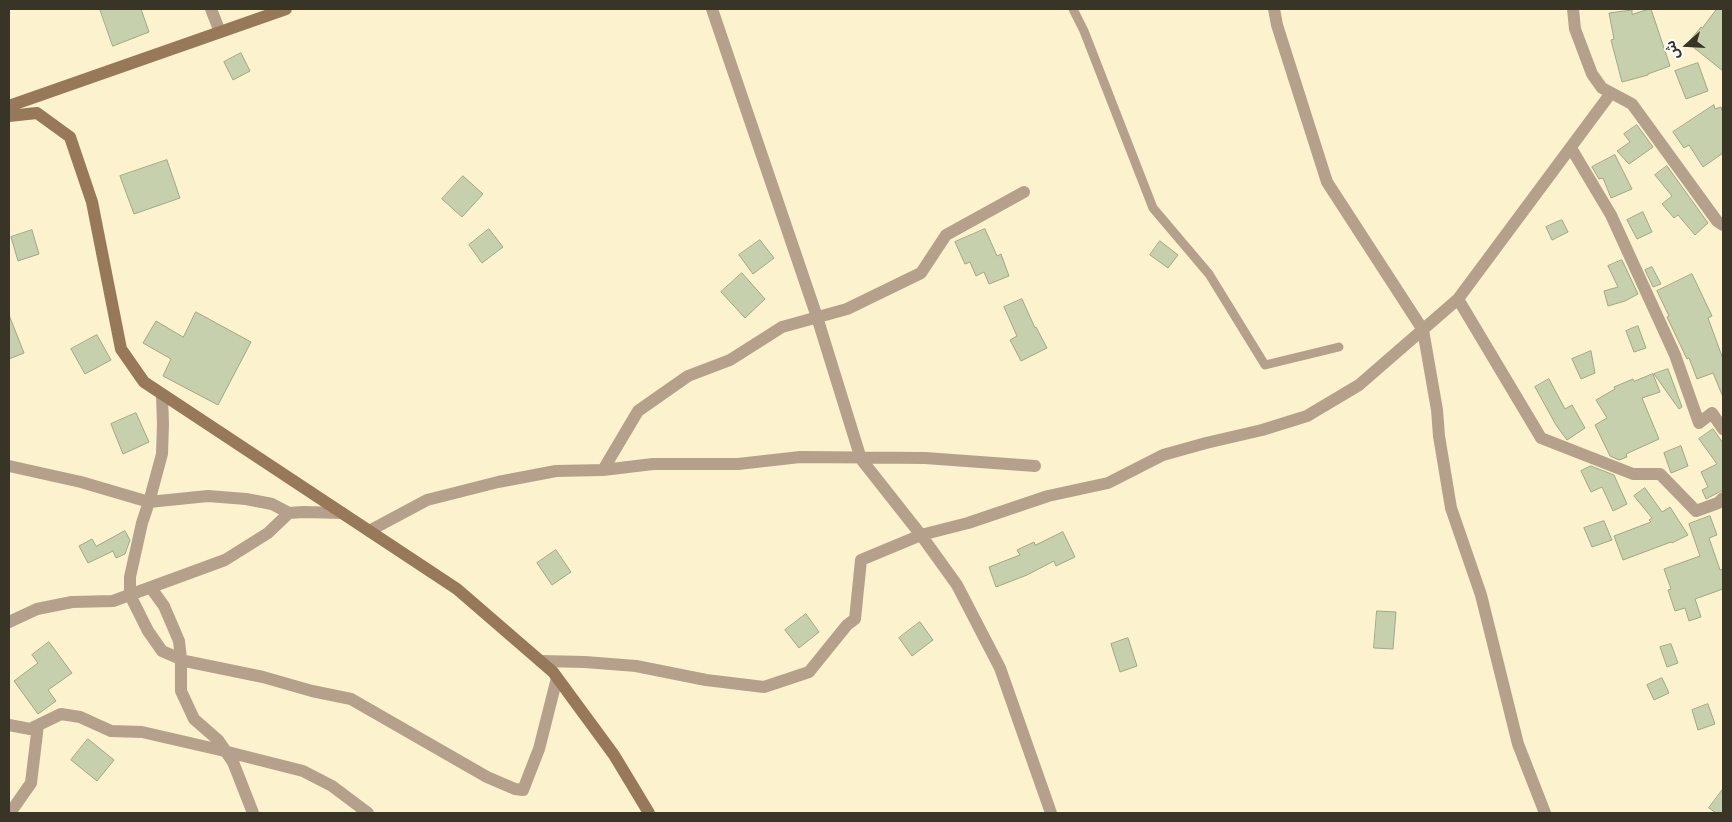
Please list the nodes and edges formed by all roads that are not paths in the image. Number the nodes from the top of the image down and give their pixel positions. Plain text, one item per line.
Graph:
1 (211, 9) edge
2 (286, 9) edge
3 (712, 9) edge
4 (1073, 9) edge
5 (1274, 9) edge
6 (1574, 9) edge
7 (220, 32) junction
8 (1611, 93) junction
9 (9, 106) edge
10 (9, 116) edge
11 (1571, 148) junction
12 (1024, 192) dead end
13 (1723, 225) edge
14 (1458, 298) junction
15 (817, 317) junction
16 (1423, 330) junction
17 (1339, 347) dead end
18 (162, 395) junction
19 (1723, 429) edge
20 (861, 458) junction
21 (9, 466) edge
22 (1035, 466) dead end
23 (603, 470) junction
24 (1723, 498) edge
25 (150, 502) junction
26 (289, 513) junction
27 (342, 513) junction
28 (369, 531) junction
29 (921, 535) junction
30 (151, 588) junction
31 (130, 595) junction
32 (9, 622) edge
33 (181, 659) junction
34 (540, 661) junction
35 (557, 678) junction
36 (9, 725) edge
37 (38, 725) junction
38 (225, 751) junction
39 (10, 813) edge
40 (253, 813) edge
41 (368, 813) edge
42 (649, 813) edge
43 (1051, 813) edge
44 (1544, 813) edge

1 - 7 street
2 - 7 street
3 - 15 street
4 - 17 lane
5 - 16 street
6 - 8 street
7 - 9 street
8 - 11 street
8 - 13 street
10 - 18 street
11 - 14 street
11 - 19 street
12 - 15 street
14 - 16 street
14 - 24 street
15 - 20 street
15 - 23 street
16 - 29 street
16 - 44 street
18 - 25 street
18 - 27 street
20 - 22 street
20 - 23 street
20 - 29 street
21 - 25 street
23 - 28 street
25 - 26 street
25 - 31 street
26 - 27 street
26 - 30 street
27 - 28 street
28 - 34 street
29 - 34 street
29 - 43 street
30 - 31 street
30 - 33 street
31 - 32 street
31 - 33 street
33 - 35 street
33 - 38 street
34 - 35 street
35 - 42 street
36 - 37 street
37 - 38 street
37 - 39 street
38 - 40 street
38 - 41 street

